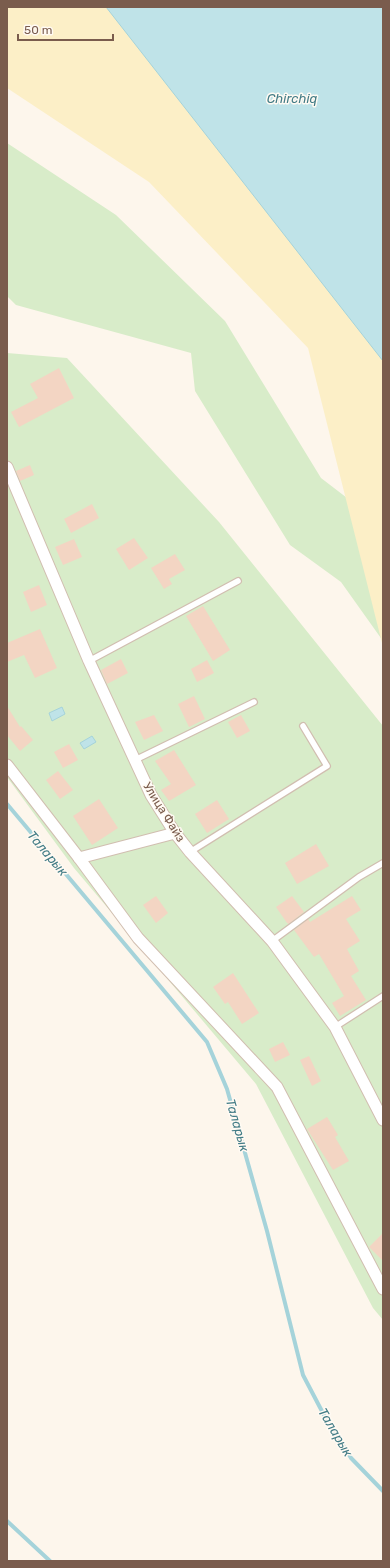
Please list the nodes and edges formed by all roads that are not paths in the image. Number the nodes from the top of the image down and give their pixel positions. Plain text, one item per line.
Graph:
1 (7, 467) edge
2 (238, 581) dead end
3 (89, 661) junction
4 (254, 702) dead end
5 (303, 726) dead end
6 (135, 760) junction
7 (7, 765) edge
8 (175, 834) junction
9 (190, 852) junction
10 (79, 858) junction
11 (383, 863) edge
12 (272, 941) junction
13 (383, 996) edge
14 (335, 1027) junction
15 (382, 1118) edge
16 (383, 1289) edge

1 - 3 street, Улица Файз
2 - 3 lane
3 - 6 street, Улица Файз
4 - 6 lane
5 - 9 lane
6 - 8 street, Улица Файз
7 - 10 street
8 - 9 street, Улица Файз
8 - 10 street
9 - 12 street, Улица Файз
10 - 16 street
11 - 12 lane
12 - 14 street, Улица Файз
13 - 14 lane
14 - 15 street, Улица Файз

